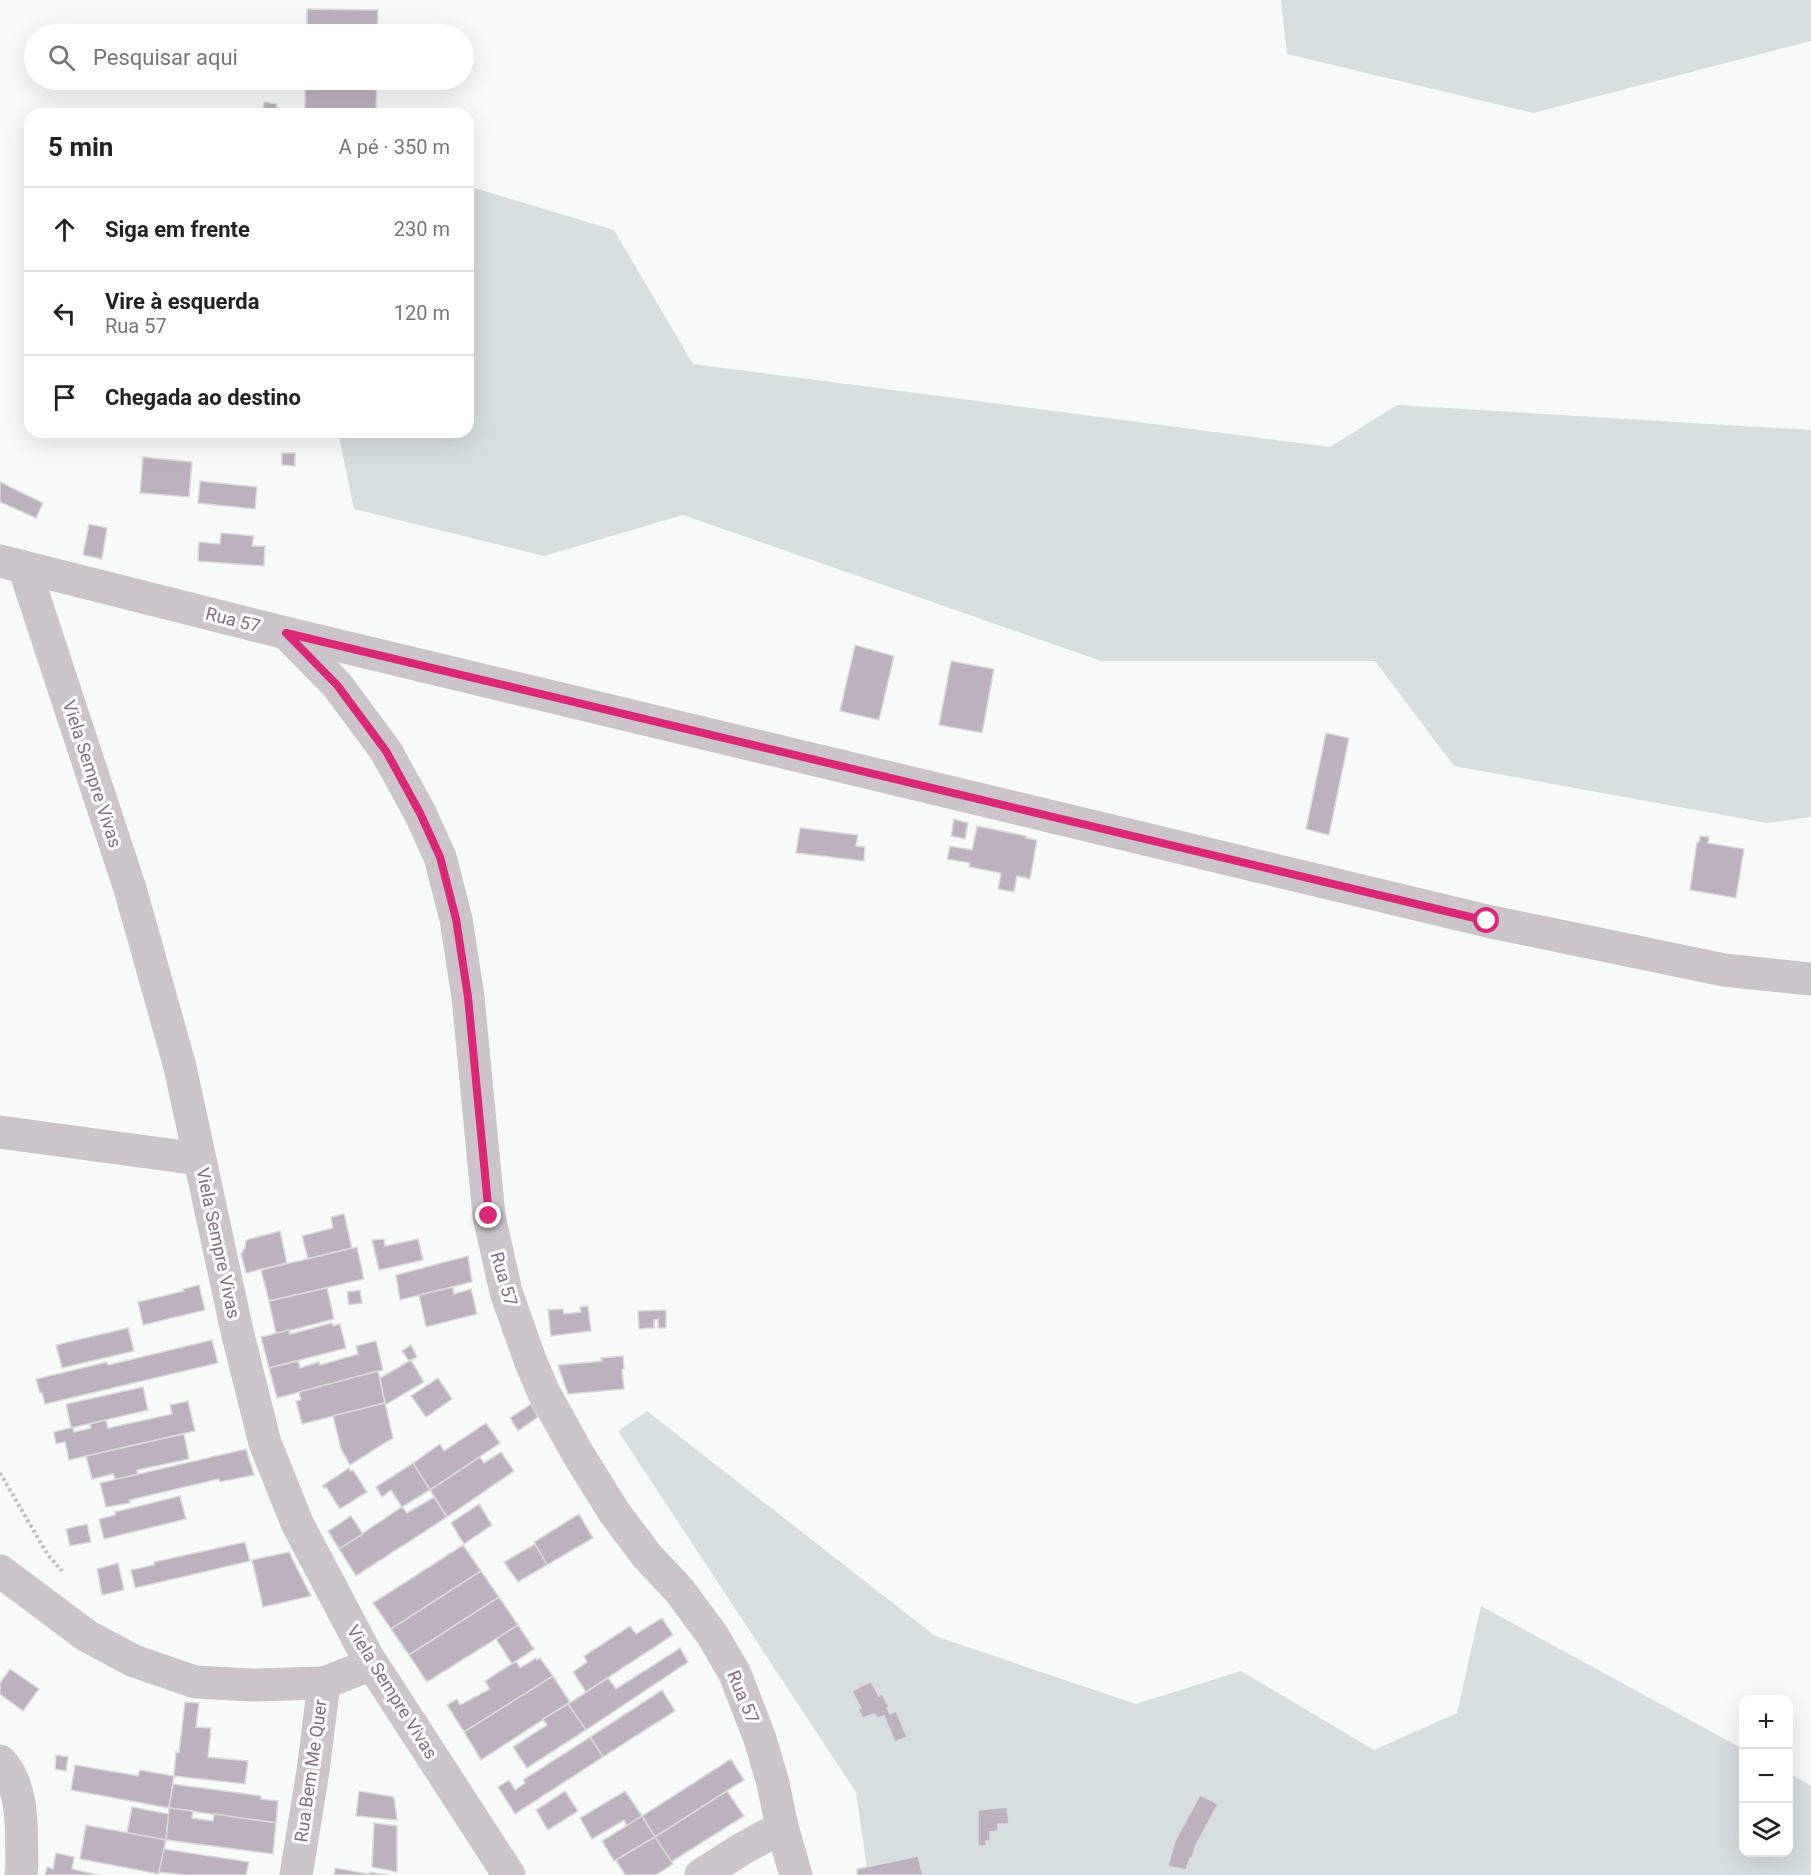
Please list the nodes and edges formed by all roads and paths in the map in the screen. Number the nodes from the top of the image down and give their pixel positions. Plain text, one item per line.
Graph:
1 (12, 564) edge
2 (286, 633) junction
3 (1811, 979) edge
4 (0, 1132) edge
5 (199, 1159) junction
6 (0, 1473) edge
7 (0, 1571) edge
8 (63, 1573) dead end
9 (372, 1664) junction
10 (324, 1683) junction
11 (0, 1761) edge
12 (782, 1827) junction
13 (21, 1875) edge
14 (296, 1875) edge
15 (510, 1875) edge
16 (701, 1875) edge
17 (796, 1875) edge

1 - 2 street, Rua 57
1 - 5 street, Viela Sempre Vivas
2 - 3 street
2 - 12 street, Rua 57
4 - 5 street
5 - 9 street, Viela Sempre Vivas
6 - 8 path
7 - 10 street
9 - 10 street, Rua Bem Me Quer
9 - 15 street, Viela Sempre Vivas
10 - 14 street, Rua Bem Me Quer
11 - 13 street
12 - 16 street
12 - 17 street, Rua 57

